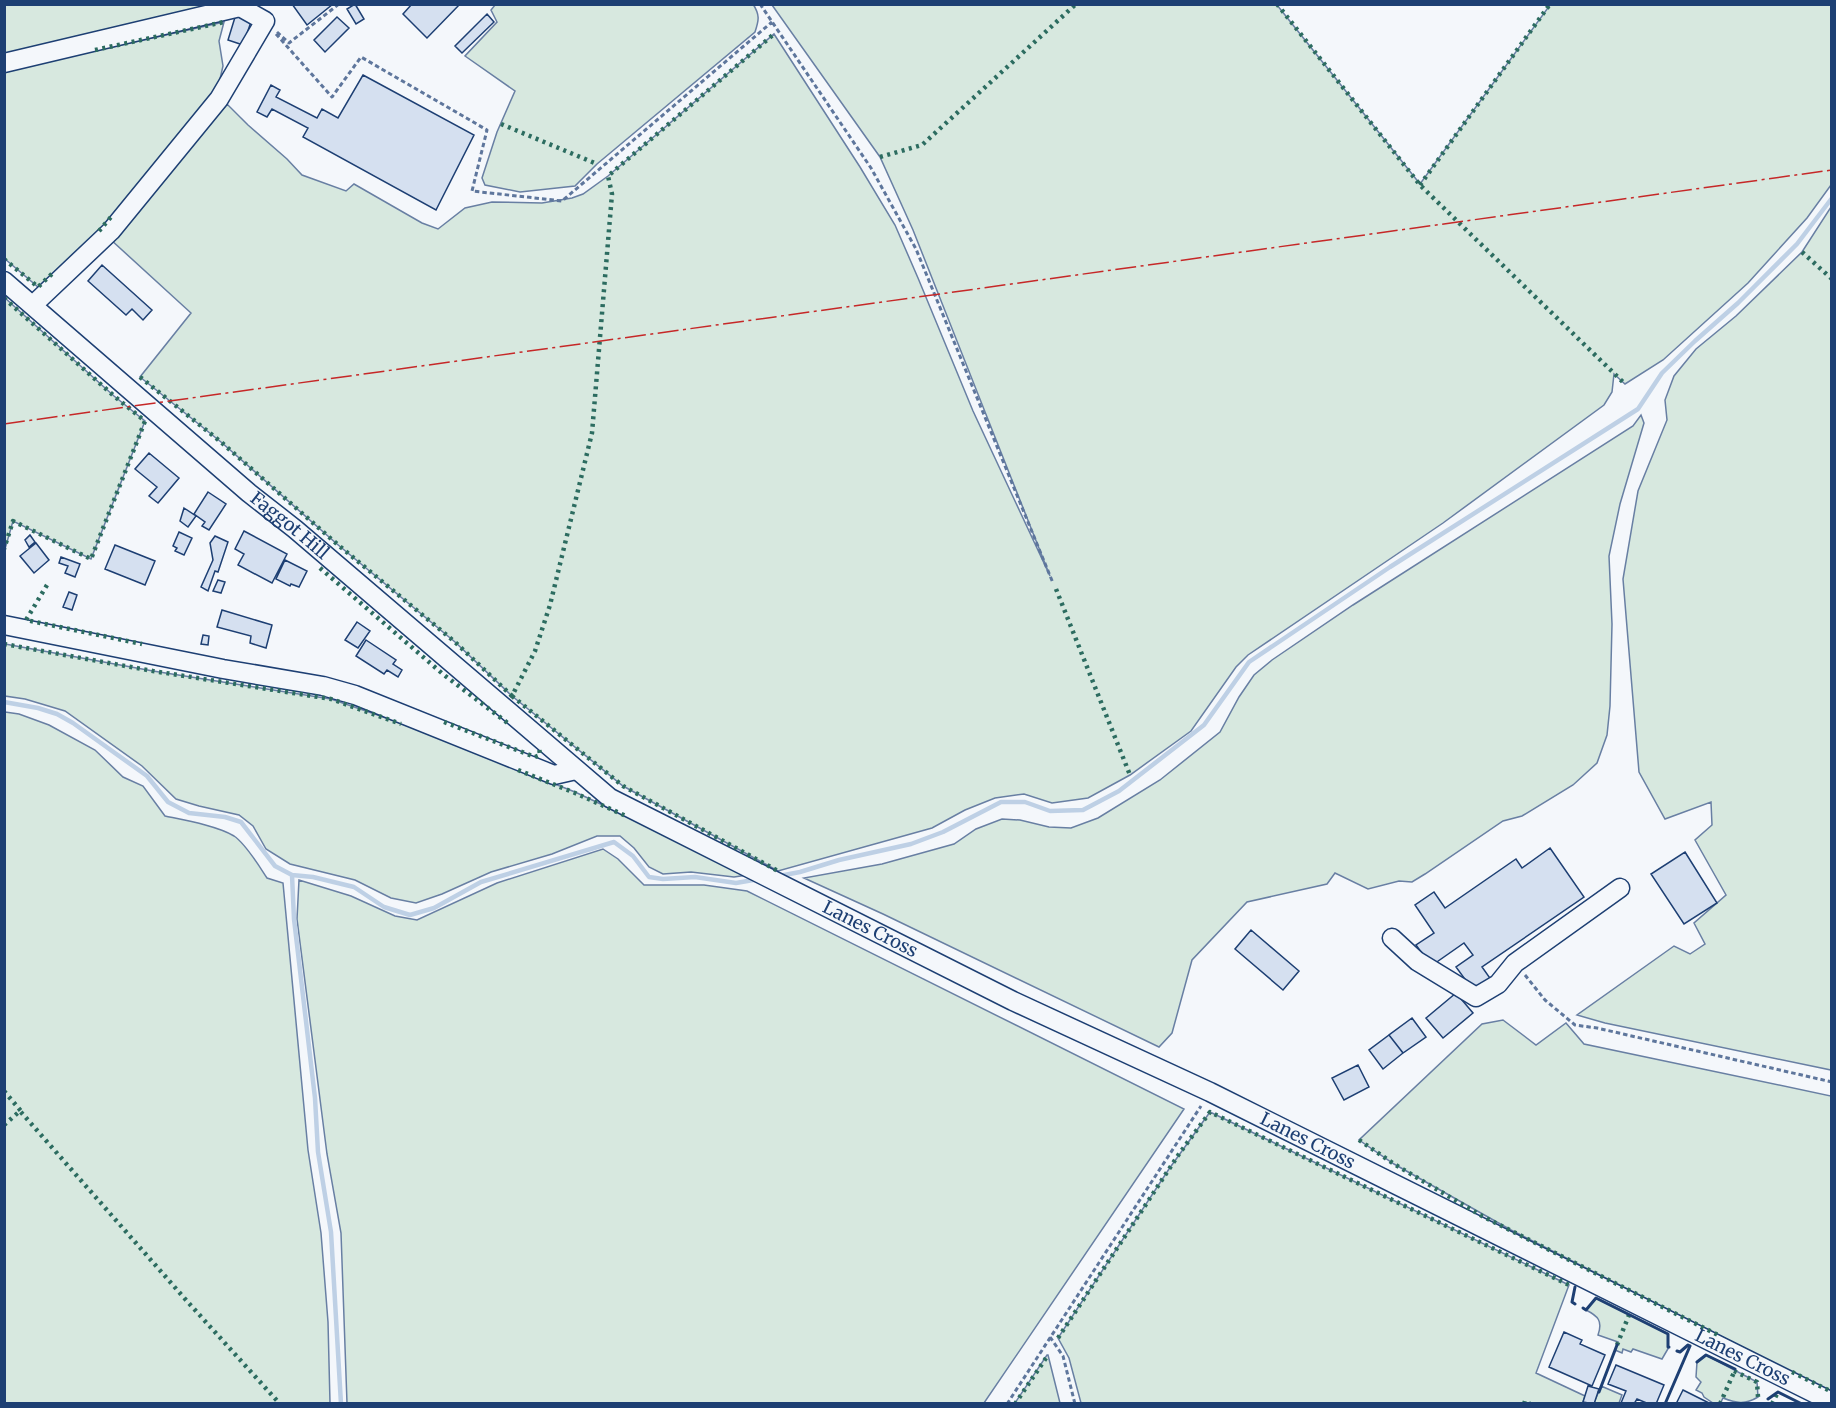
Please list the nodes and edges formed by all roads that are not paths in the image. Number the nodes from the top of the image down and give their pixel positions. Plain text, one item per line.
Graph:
1 (4, 63) edge
2 (4, 281) edge
3 (33, 305) junction
4 (4, 625) edge
5 (576, 770) junction
6 (1620, 888) dead end
7 (1392, 938) dead end
8 (1832, 1402) edge

1 - 3 street
2 - 3 street, Faggot Hill
3 - 5 street, Faggot Hill
4 - 5 street
5 - 8 street, Lanes Cross
6 - 7 street

